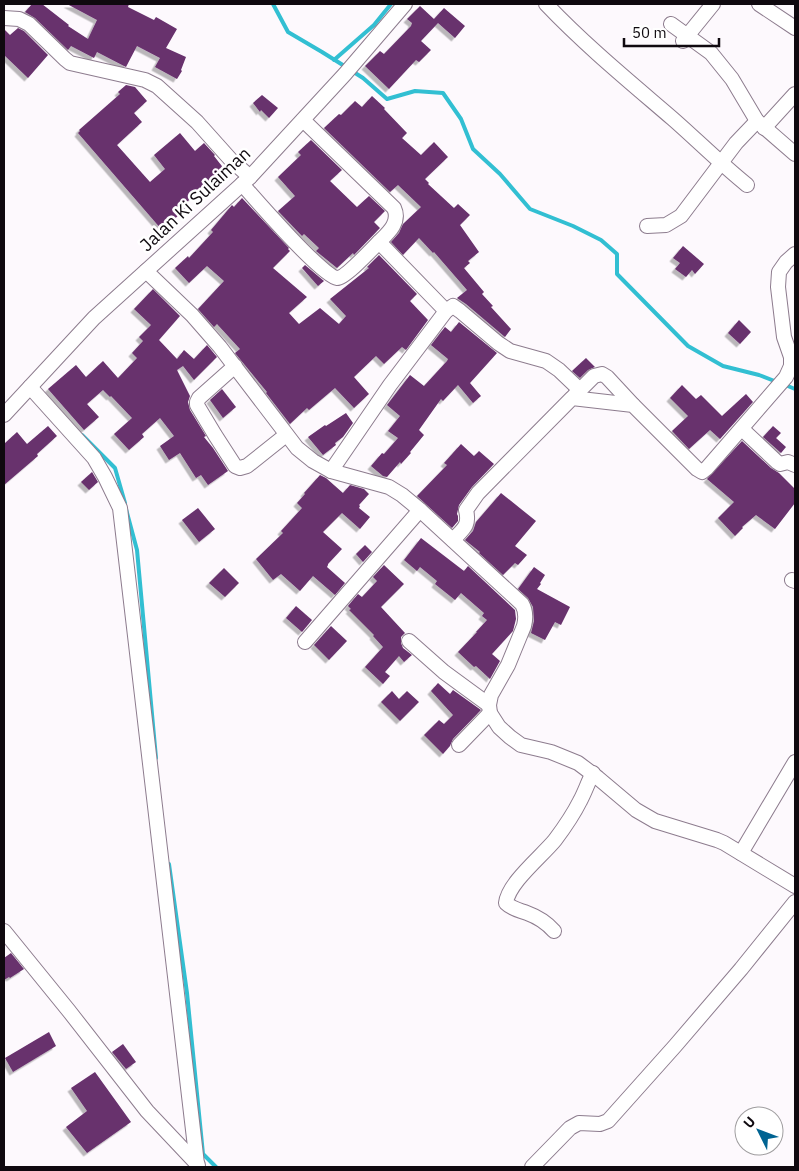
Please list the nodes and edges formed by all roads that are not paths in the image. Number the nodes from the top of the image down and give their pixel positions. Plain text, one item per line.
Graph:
1 (405, 4) edge
2 (546, 4) edge
3 (713, 4) edge
4 (759, 4) edge
5 (4, 18) edge
6 (671, 24) dead end
7 (795, 28) edge
8 (685, 38) junction
9 (795, 94) edge
10 (303, 120) junction
11 (761, 124) junction
12 (795, 154) edge
13 (721, 163) junction
14 (246, 180) junction
15 (747, 185) dead end
16 (648, 226) dead end
17 (379, 242) junction
18 (795, 254) edge
19 (146, 271) junction
20 (446, 310) junction
21 (235, 366) junction
22 (30, 388) junction
23 (576, 394) junction
24 (634, 406) junction
25 (4, 415) edge
26 (742, 428) junction
27 (286, 435) junction
28 (795, 466) edge
29 (331, 471) junction
30 (420, 510) junction
31 (453, 540) junction
32 (409, 641) dead end
33 (305, 642) dead end
34 (490, 709) junction
35 (459, 745) dead end
36 (795, 762) edge
37 (593, 773) junction
38 (741, 853) junction
39 (795, 886) edge
40 (795, 902) edge
41 (4, 931) edge
42 (554, 931) dead end
43 (199, 1166) edge
44 (532, 1167) edge

1 - 10 street, Jalan Ki Sulaiman
2 - 13 street
3 - 8 street
4 - 7 street
5 - 14 street
6 - 8 street
8 - 11 street
9 - 11 street
10 - 14 street, Jalan Ki Sulaiman
10 - 17 street
11 - 12 street
11 - 13 street
13 - 15 street
13 - 16 street
14 - 17 street
14 - 19 street, Jalan Ki Sulaiman
17 - 20 street
18 - 26 street
19 - 21 street
19 - 22 street, Jalan Ki Sulaiman
20 - 23 street
20 - 29 street
21 - 27 street
21 - 27 street
22 - 25 street, Jalan Ki Sulaiman
22 - 43 street
23 - 24 street
23 - 24 street
23 - 31 street
24 - 26 street
26 - 28 street
27 - 29 street
29 - 30 street
30 - 31 street
30 - 33 street
31 - 34 street
32 - 34 street
34 - 35 street
34 - 37 street
36 - 38 street
37 - 38 street
37 - 42 street
38 - 39 street
40 - 44 street
41 - 43 street

